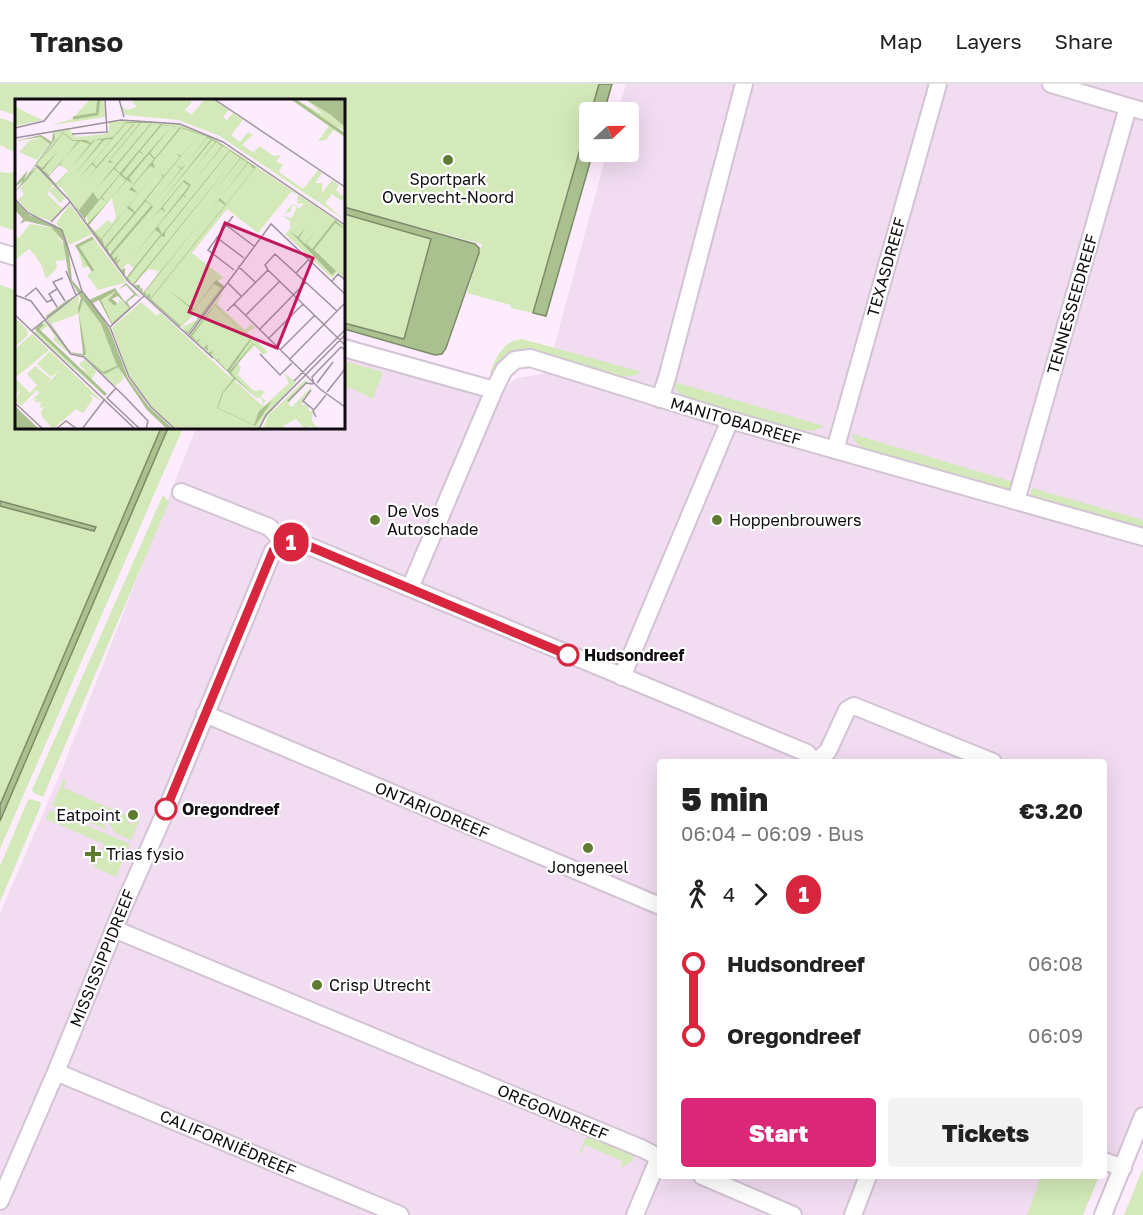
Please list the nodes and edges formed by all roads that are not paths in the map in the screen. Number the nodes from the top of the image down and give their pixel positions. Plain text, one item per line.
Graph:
1 (744, 84) edge
2 (938, 84) edge
3 (1051, 84) edge
4 (1136, 109) edge
5 (0, 252) edge
6 (15, 257) edge
7 (345, 348) edge
8 (494, 390) junction
9 (660, 399) junction
10 (730, 420) junction
11 (836, 450) junction
12 (181, 492) dead end
13 (1016, 501) junction
14 (1143, 537) edge
15 (284, 542) junction
16 (410, 588) junction
17 (622, 677) junction
18 (204, 714) junction
19 (812, 759) edge
20 (819, 759) edge
21 (986, 759) edge
22 (657, 905) edge
23 (114, 929) junction
24 (56, 1072) junction
25 (1143, 1116) edge
26 (657, 1156) edge
27 (1107, 1162) edge
28 (657, 1164) edge
29 (1123, 1168) junction
30 (4, 1178) edge
31 (709, 1179) edge
32 (867, 1179) edge
33 (0, 1201) edge
34 (400, 1215) edge
35 (635, 1215) edge
36 (793, 1215) edge
37 (853, 1215) edge
38 (1103, 1215) edge

1 - 9 street
2 - 11 street, TEXASDREEF
3 - 4 street, TENNESSEEDREEF
4 - 13 street, TENNESSEEDREEF
5 - 6 street
7 - 8 street
8 - 9 street, MANITOBADREEF
8 - 16 street
9 - 10 street, MANITOBADREEF
10 - 11 street, MANITOBADREEF
10 - 17 street
11 - 13 street, MANITOBADREEF
12 - 15 street
13 - 14 street, MANITOBADREEF
15 - 16 street
15 - 18 street, MISSISSIPPIDREEF
16 - 17 street
17 - 19 street
18 - 22 street, ONTARIODREEF
18 - 23 street, MISSISSIPPIDREEF
20 - 21 street
23 - 24 street, MISSISSIPPIDREEF
23 - 26 street, OREGONDREEF
24 - 30 street, MISSISSIPPIDREEF
24 - 34 street, CALIFORNIËDREEF
25 - 29 street
27 - 29 street
28 - 35 street
29 - 38 street
30 - 33 street, MISSISSIPPIDREEF
31 - 36 street
32 - 37 street

